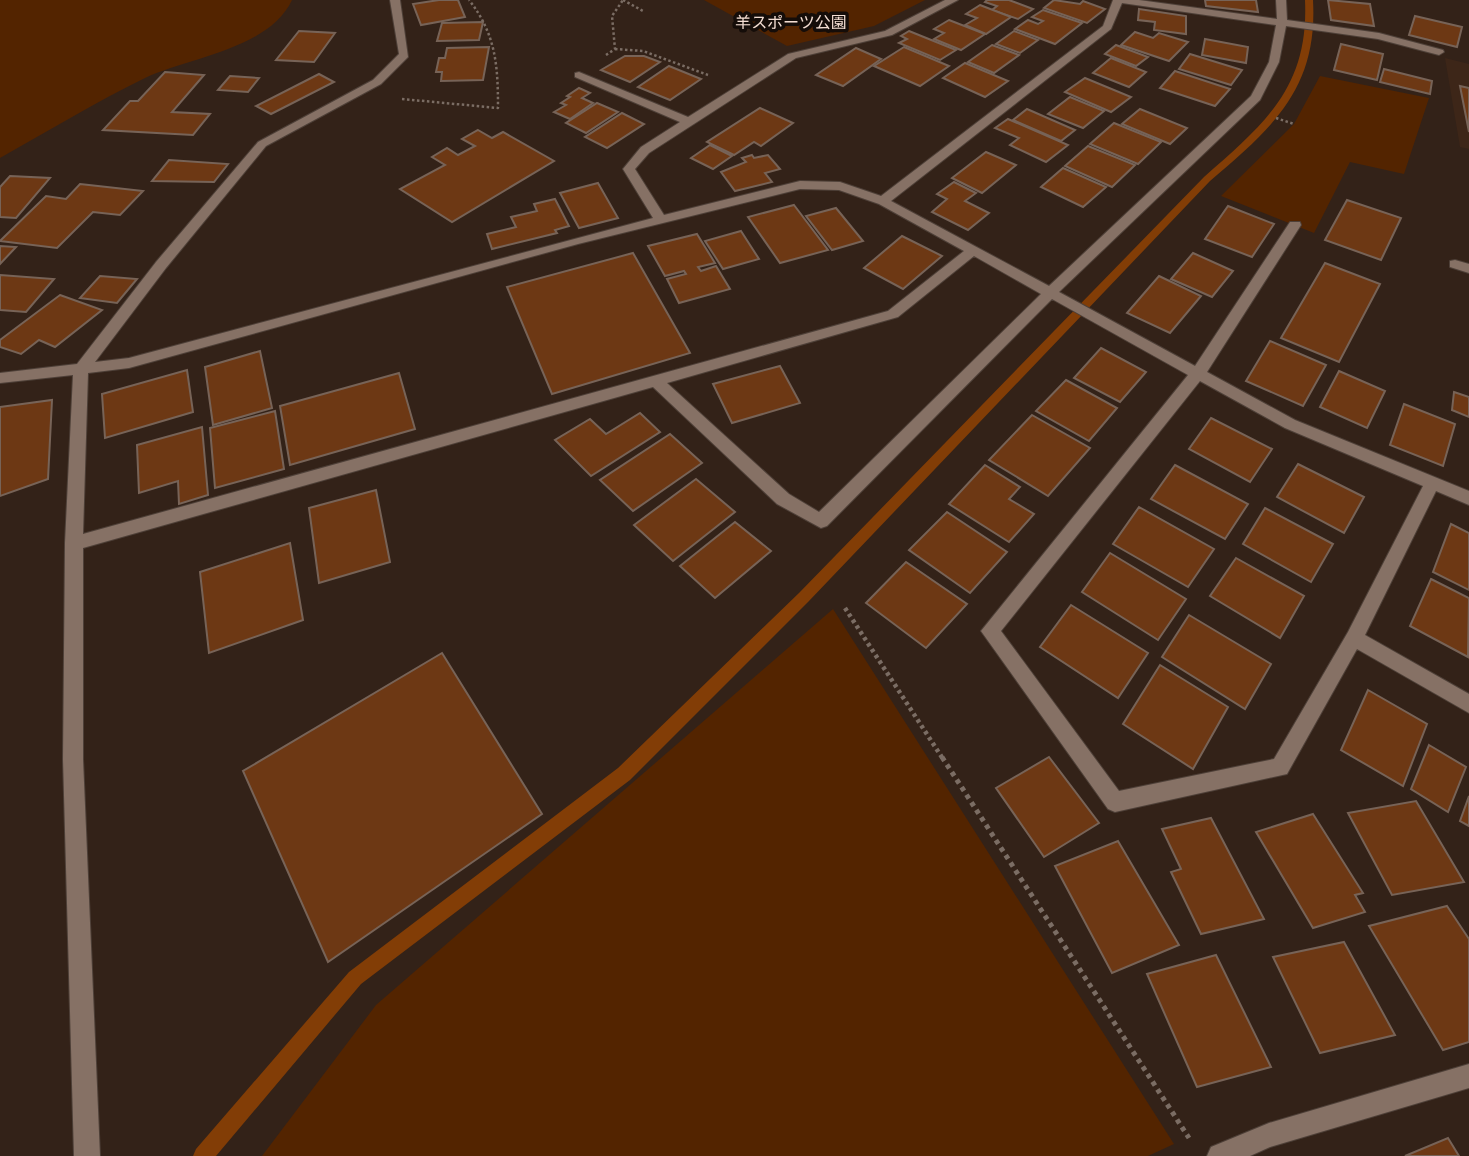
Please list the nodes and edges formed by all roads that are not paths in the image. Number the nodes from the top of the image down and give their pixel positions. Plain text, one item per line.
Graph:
1 (395, 0) edge
2 (953, 0) edge
3 (1118, 0) edge
4 (1281, 0) edge
5 (1283, 22) junction
6 (1439, 52) dead end
7 (579, 75) road end
8 (690, 122) junction
9 (883, 201) junction
10 (661, 220) junction
11 (1295, 225) dead end
12 (973, 250) junction
13 (1455, 264) dead end
14 (1469, 269) edge
15 (1051, 292) junction
16 (81, 369) junction
17 (1198, 373) junction
18 (0, 378) edge
19 (654, 379) junction
20 (1432, 483) junction
21 (1469, 498) edge
22 (74, 543) junction
23 (1354, 638) junction
24 (1469, 704) edge
25 (1469, 1076) edge
26 (87, 1156) edge
27 (1220, 1156) edge

1 - 16 street
2 - 8 street
3 - 5 street
3 - 9 street
4 - 5 street
5 - 6 street
5 - 15 street
7 - 8 street
8 - 10 street
9 - 10 street
9 - 12 street
10 - 16 street
11 - 17 street
12 - 15 street
12 - 19 street
13 - 14 street
15 - 17 street
15 - 19 street
16 - 18 street
16 - 22 street
17 - 20 street
17 - 23 street
19 - 22 street
20 - 21 street
20 - 23 street
22 - 26 street
23 - 24 street
25 - 27 street

